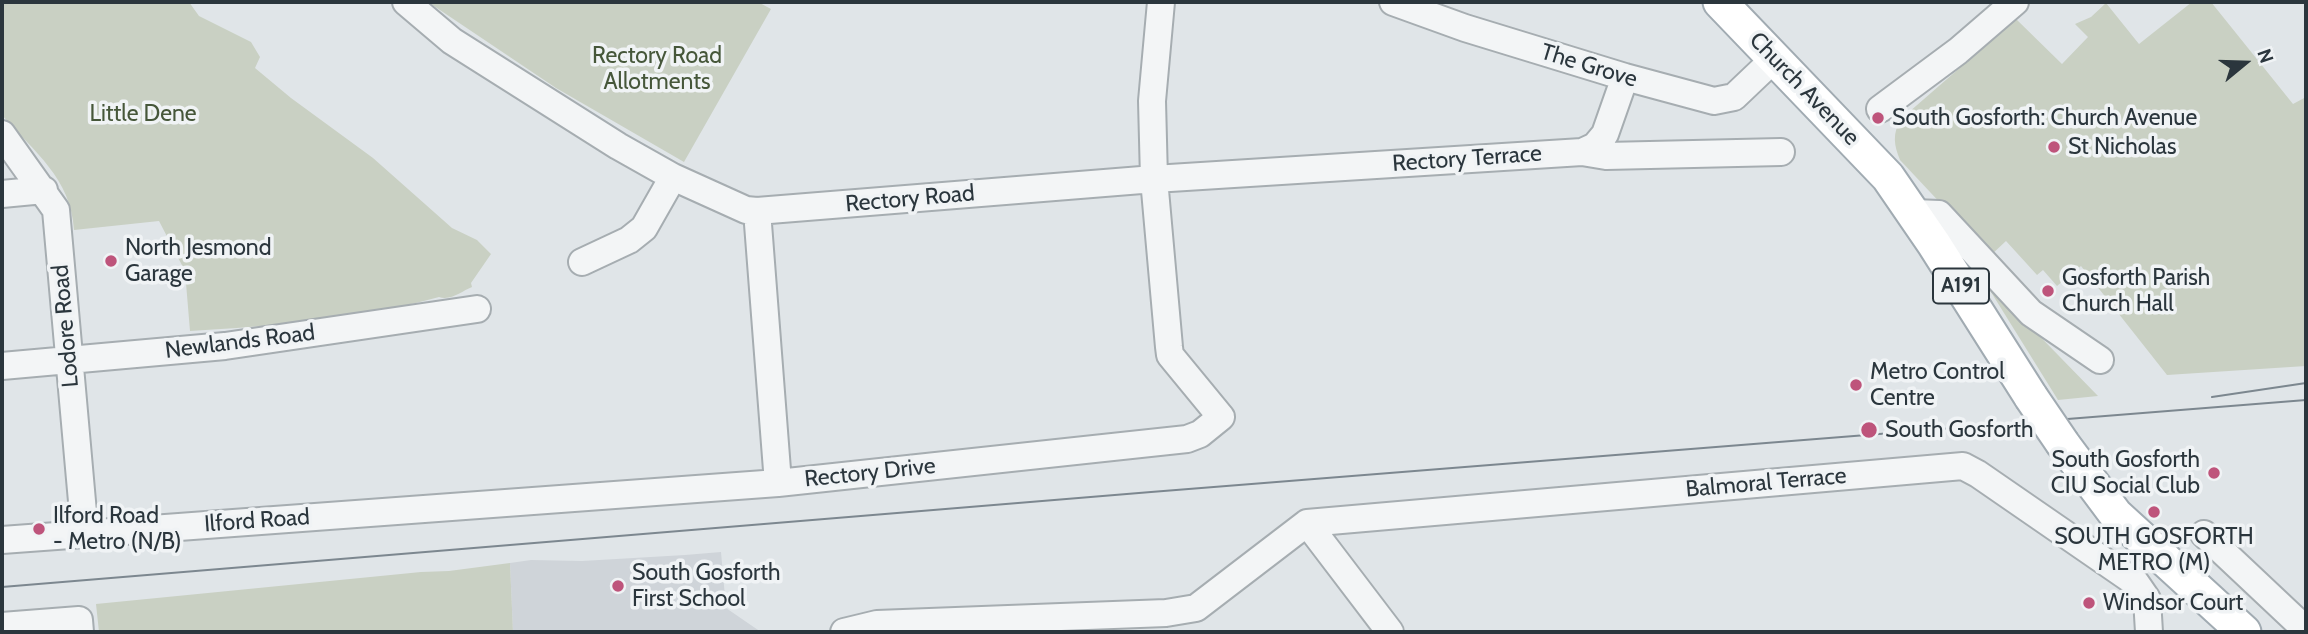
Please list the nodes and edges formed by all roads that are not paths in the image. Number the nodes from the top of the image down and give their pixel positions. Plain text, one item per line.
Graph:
1 (406, 2) edge
2 (1161, 2) edge
3 (1393, 2) edge
4 (1720, 2) edge
5 (2015, 2) edge
6 (1775, 58) junction
7 (1625, 77) junction
8 (1880, 109) dead end
9 (2, 134) edge
10 (1582, 152) junction
11 (1781, 152) dead end
12 (673, 177) junction
13 (1154, 179) junction
14 (44, 190) junction
15 (2, 194) edge
16 (757, 211) junction
17 (1914, 213) junction
18 (582, 262) dead end
19 (477, 309) dead end
20 (2100, 360) dead end
21 (69, 361) junction
22 (2, 366) edge
23 (778, 483) junction
24 (512, 503) joint
25 (1307, 523) junction
26 (2204, 534) dead end
27 (85, 535) junction
28 (2, 540) edge
29 (1167, 623) edge
30 (2, 626) edge
31 (80, 626) edge
32 (2306, 630) edge
33 (844, 632) edge
34 (1390, 632) edge
35 (2150, 632) edge
36 (2244, 632) edge

1 - 12 street, Rectory Road
2 - 13 street
3 - 7 street, The Grove
4 - 6 main road, Church Avenue / A191
5 - 8 street
6 - 7 street, The Grove
6 - 17 main road, Church Avenue / A191
7 - 10 street
9 - 14 street, Lodore Road
10 - 11 street, Rectory Terrace
10 - 13 street, Rectory Terrace
12 - 16 street, Rectory Road
12 - 18 street
13 - 16 street, Rectory Road
13 - 23 street, Rectory Drive
14 - 15 street
14 - 21 street, Lodore Road
16 - 23 street
17 - 20 street
17 - 36 main road, A191, bridge
19 - 21 street, Newlands Road
21 - 22 street, Newlands Road
21 - 27 street, Lodore Road
23 - 24 street, Rectory Drive
24 - 27 street, Ilford Road
25 - 29 street
25 - 34 street
25 - 35 street, Balmoral Terrace
26 - 32 street
27 - 28 street, Ilford Road
29 - 33 street
30 - 31 street

